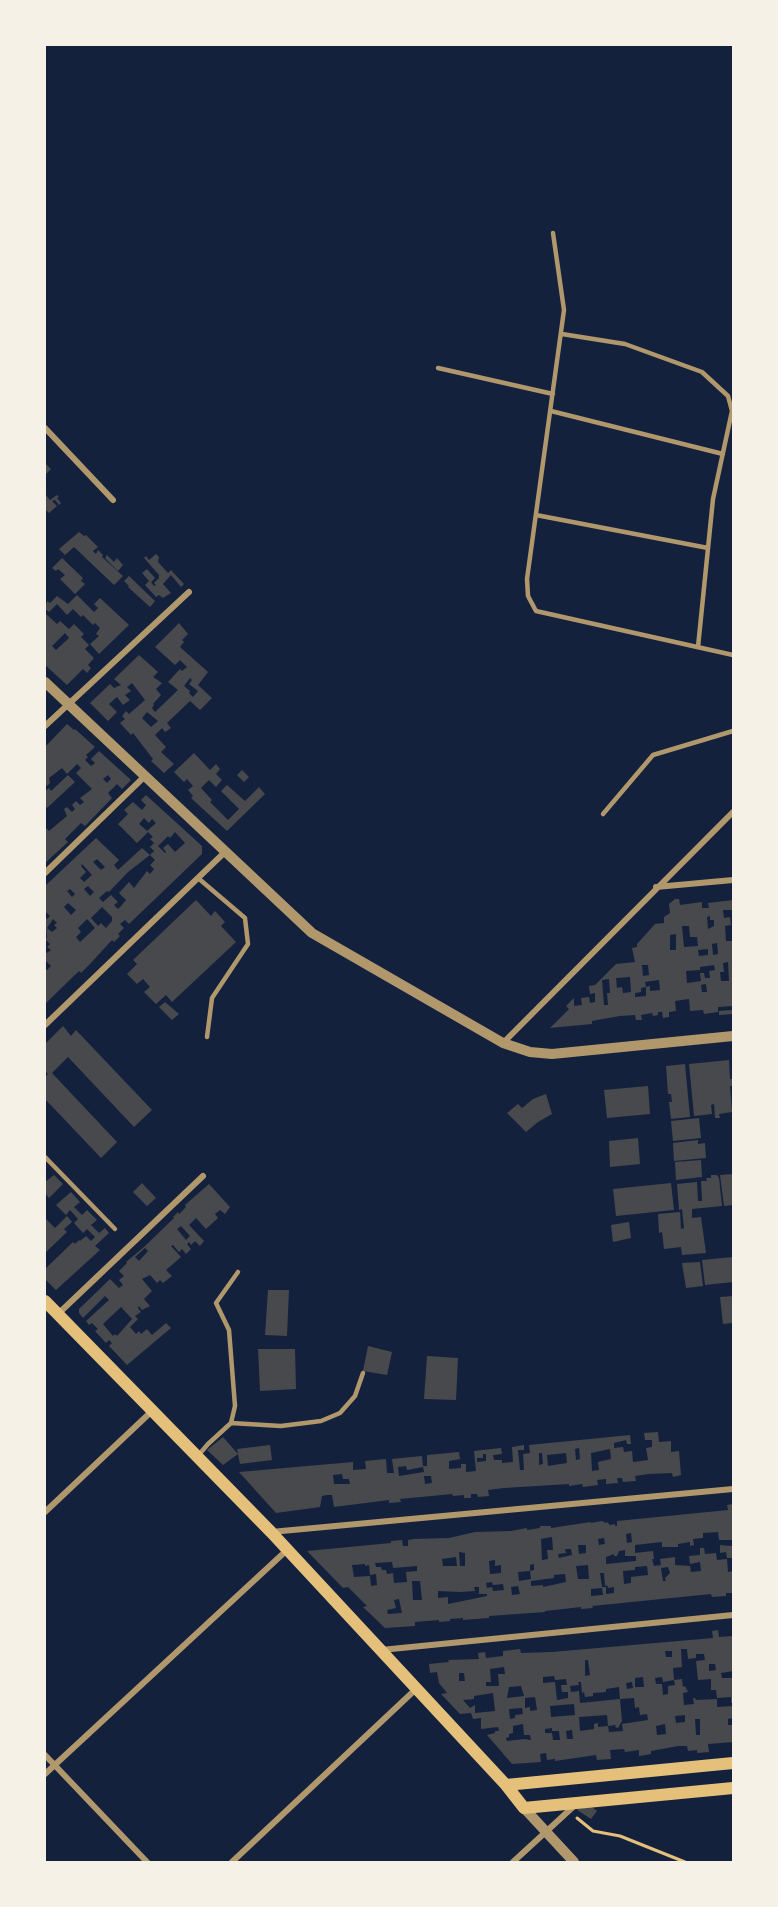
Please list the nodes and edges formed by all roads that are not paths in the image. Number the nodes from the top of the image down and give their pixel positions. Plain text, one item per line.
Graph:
1 (553, 233) dead end
2 (562, 334) junction
3 (438, 368) dead end
4 (553, 394) junction
5 (551, 411) junction
6 (45, 428) edge
7 (723, 454) junction
8 (113, 500) dead end
9 (536, 515) junction
10 (708, 548) junction
11 (189, 592) dead end
12 (698, 647) junction
13 (733, 655) edge
14 (45, 682) edge
15 (69, 703) junction
16 (45, 726) edge
17 (733, 731) edge
18 (145, 776) junction
19 (733, 812) edge
20 (603, 813) dead end
21 (226, 851) junction
22 (45, 873) edge
23 (198, 878) junction
24 (733, 880) edge
25 (656, 887) junction
26 (45, 1025) edge
27 (733, 1036) edge
28 (207, 1037) dead end
29 (503, 1043) junction
30 (45, 1157) edge
31 (203, 1176) dead end
32 (115, 1229) dead end
33 (238, 1272) dead end
34 (45, 1301) edge
35 (58, 1314) junction
36 (363, 1373) dead end
37 (153, 1411) junction
38 (231, 1423) junction
39 (198, 1457) junction
40 (733, 1490) edge
41 (45, 1512) edge
42 (271, 1532) junction
43 (287, 1550) junction
44 (733, 1615) edge
45 (381, 1650) junction
46 (417, 1688) junction
47 (45, 1755) edge
48 (733, 1763) edge
49 (55, 1765) junction
50 (45, 1774) edge
51 (506, 1785) junction
52 (733, 1788) edge
53 (579, 1802) junction
54 (524, 1808) junction
55 (545, 1831) junction
56 (147, 1862) edge
57 (232, 1862) edge
58 (513, 1862) edge
59 (574, 1862) edge

1 - 2 lane
2 - 4 lane
2 - 7 lane
3 - 4 lane
4 - 5 lane
5 - 7 lane
5 - 9 lane
6 - 8 street
7 - 10 lane
9 - 10 lane
9 - 12 lane
10 - 12 lane
11 - 15 street
12 - 13 lane
14 - 15 street
15 - 16 street
15 - 18 street
17 - 20 lane
18 - 21 street
18 - 22 street
19 - 25 street
21 - 23 street
21 - 29 street
23 - 26 street
23 - 28 lane
24 - 25 street
25 - 29 street
27 - 29 street
30 - 32 lane
31 - 35 street
33 - 38 lane
34 - 35 main road
35 - 37 main road
36 - 38 lane
37 - 39 main road
37 - 41 street
38 - 39 lane
39 - 42 main road
40 - 42 street
42 - 43 main road
43 - 45 main road
43 - 49 street
44 - 45 street
45 - 46 main road
46 - 51 main road
46 - 57 street
47 - 49 street
48 - 51 main road
49 - 50 street
49 - 56 street
51 - 54 main road
52 - 53 main road
53 - 54 main road
53 - 55 street
54 - 55 street
55 - 58 street
55 - 59 street

